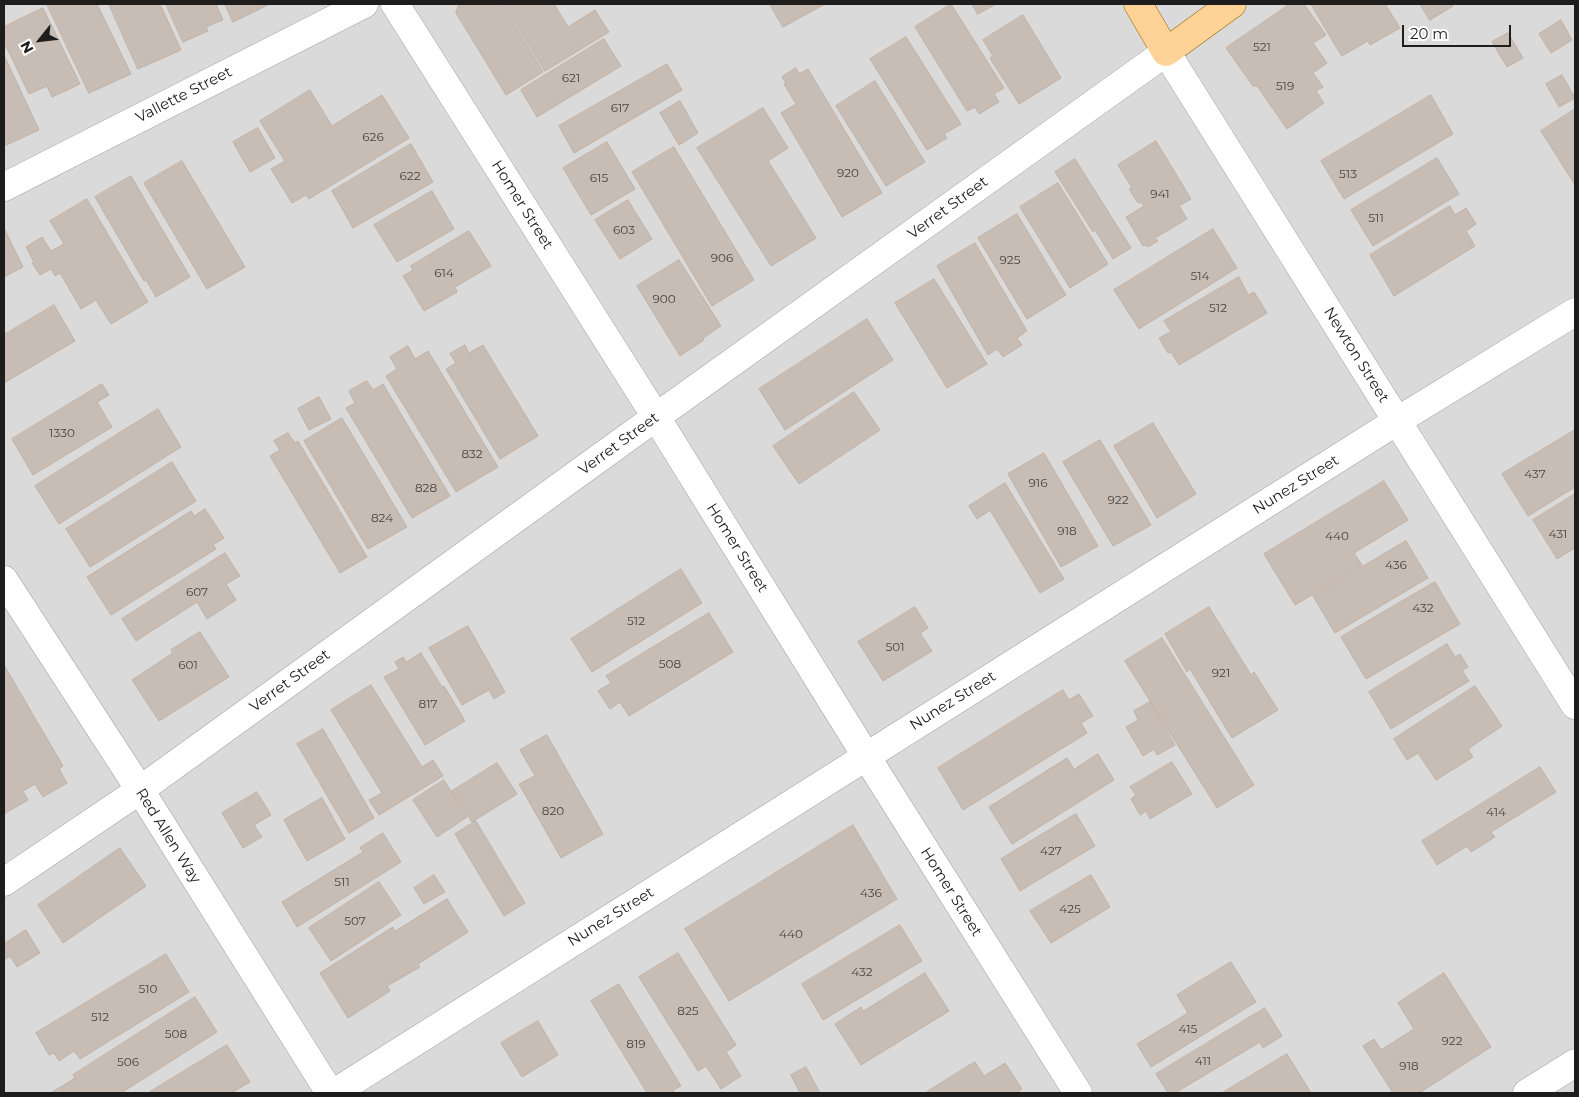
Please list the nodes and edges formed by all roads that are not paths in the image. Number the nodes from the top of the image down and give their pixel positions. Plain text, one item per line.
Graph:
1 (364, 4) edge
2 (395, 4) edge
3 (1138, 4) edge
4 (1232, 4) edge
5 (1166, 52) junction
6 (4, 187) edge
7 (1575, 312) edge
8 (656, 417) junction
9 (1397, 421) junction
10 (4, 580) edge
11 (1575, 705) edge
12 (866, 756) junction
13 (140, 790) junction
14 (4, 882) edge
15 (1575, 1063) edge
16 (330, 1093) edge
17 (334, 1093) edge
18 (1078, 1093) edge
19 (1527, 1093) edge

1 - 6 street, Vallette Street
2 - 8 street, Homer Street
3 - 5 main road, Newton Street
4 - 5 main road, Verret Street
5 - 8 street, Verret Street
5 - 9 street, Newton Street
7 - 9 street, Nunez Street
8 - 12 street, Homer Street
8 - 13 street, Verret Street
9 - 11 street, Newton Street
9 - 12 street, Nunez Street
10 - 13 street, Red Allen Way
12 - 17 street, Nunez Street
12 - 18 street, Homer Street
13 - 14 street, Verret Street
13 - 16 street, Red Allen Way
15 - 19 street

